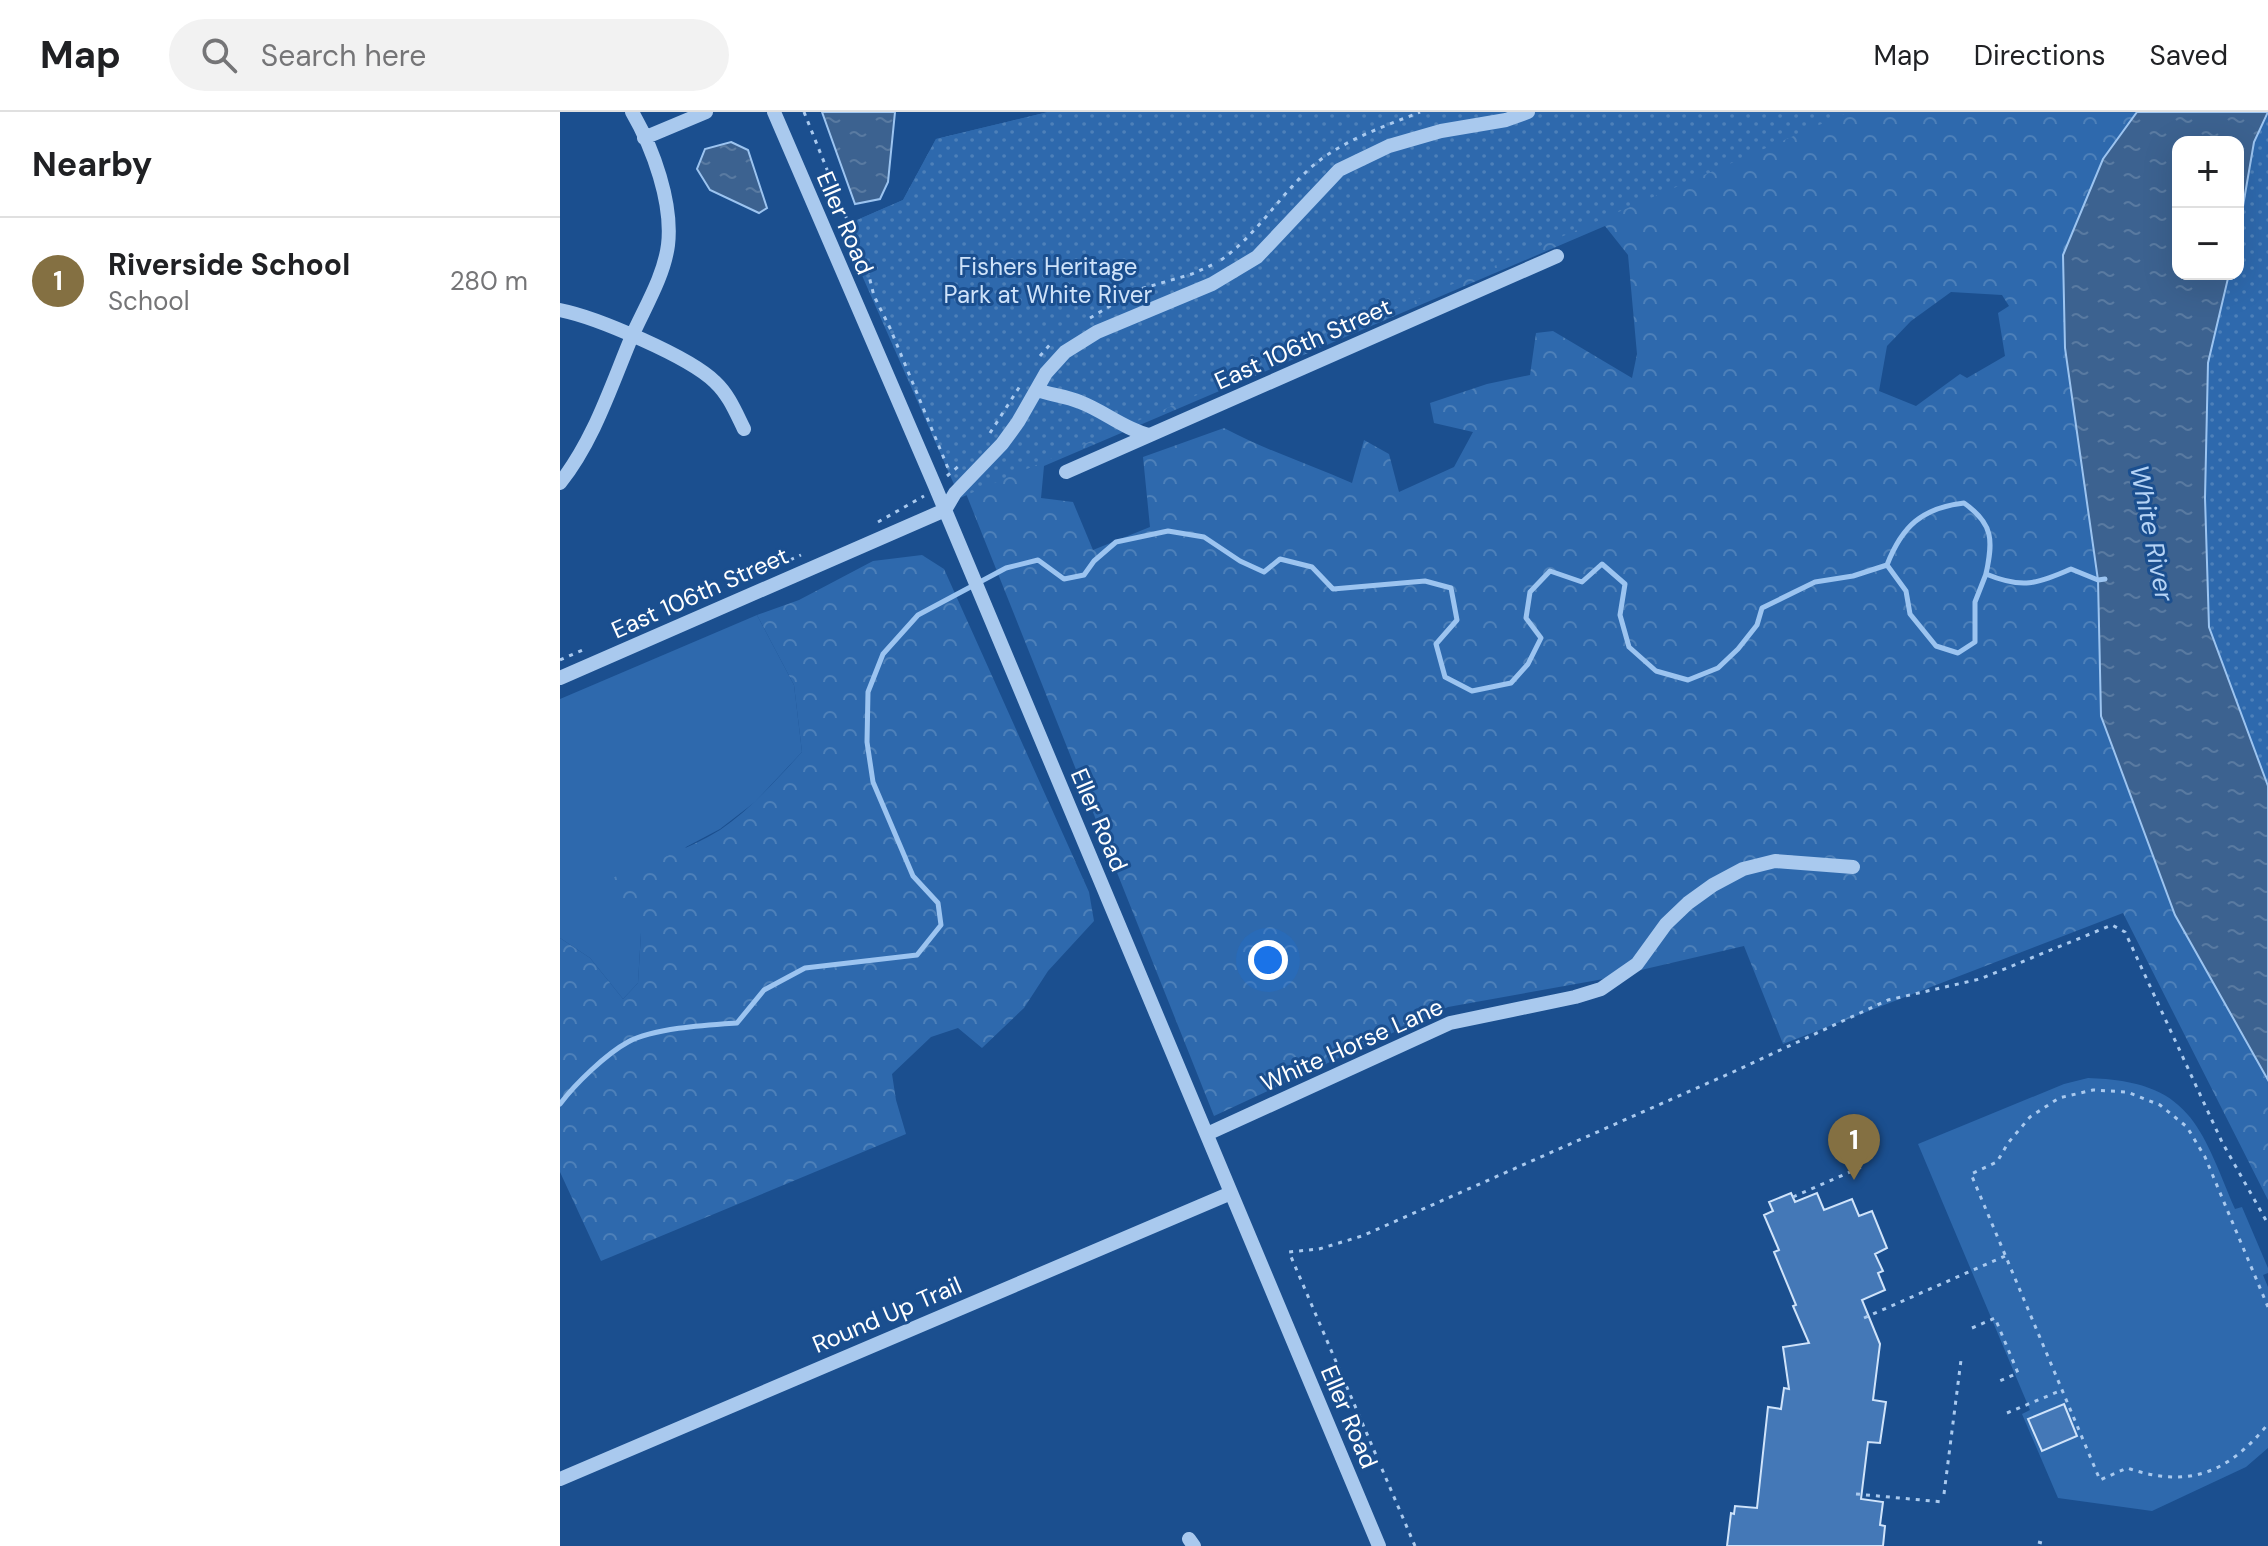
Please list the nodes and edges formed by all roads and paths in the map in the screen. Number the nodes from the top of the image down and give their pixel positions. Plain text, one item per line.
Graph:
1 (706, 112) edge
2 (774, 112) edge
3 (804, 112) edge
4 (1420, 112) edge
5 (1528, 112) edge
6 (637, 114) edge
7 (644, 138) junction
8 (1557, 256) dead end
9 (560, 310) edge
10 (1079, 325) dead end
11 (632, 337) junction
12 (1056, 339) dead end
13 (1036, 362) dead end
14 (1020, 386) dead end
15 (1037, 390) junction
16 (744, 429) dead end
17 (1149, 435) junction
18 (983, 441) dead end
19 (963, 462) dead end
20 (1066, 472) dead end
21 (560, 483) edge
22 (945, 510) junction
23 (560, 678) edge
24 (1853, 867) dead end
25 (1207, 1134) junction
26 (1866, 1165) dead end
27 (1231, 1193) junction
28 (1793, 1197) dead end
29 (2268, 1224) edge
30 (2005, 1256) junction
31 (2268, 1307) edge
32 (1864, 1318) dead end
33 (1972, 1328) dead end
34 (1961, 1360) dead end
35 (1995, 1383) dead end
36 (2062, 1390) junction
37 (2007, 1413) dead end
38 (2268, 1424) edge
39 (560, 1479) edge
40 (1856, 1494) dead end
41 (1944, 1494) dead end
42 (1943, 1502) dead end
43 (1379, 1546) edge
44 (1415, 1546) edge

1 - 7 street
2 - 22 street, Eller Road
3 - 19 path
4 - 10 path
5 - 15 street
6 - 7 street
7 - 11 street
8 - 17 street, East 106th Street
9 - 11 street
11 - 16 street
11 - 21 street
12 - 13 path
14 - 18 path
15 - 17 street
15 - 22 street
17 - 20 street, East 106th Street
22 - 23 street, East 106th Street
22 - 25 street, Eller Road
24 - 25 street, White Horse Lane
25 - 27 street, Eller Road
26 - 28 path
27 - 39 street, Round Up Trail
27 - 43 street, Eller Road
29 - 44 path
30 - 31 path
30 - 32 path
30 - 36 path
33 - 35 path
34 - 41 path
36 - 37 path
36 - 38 path
40 - 42 path

